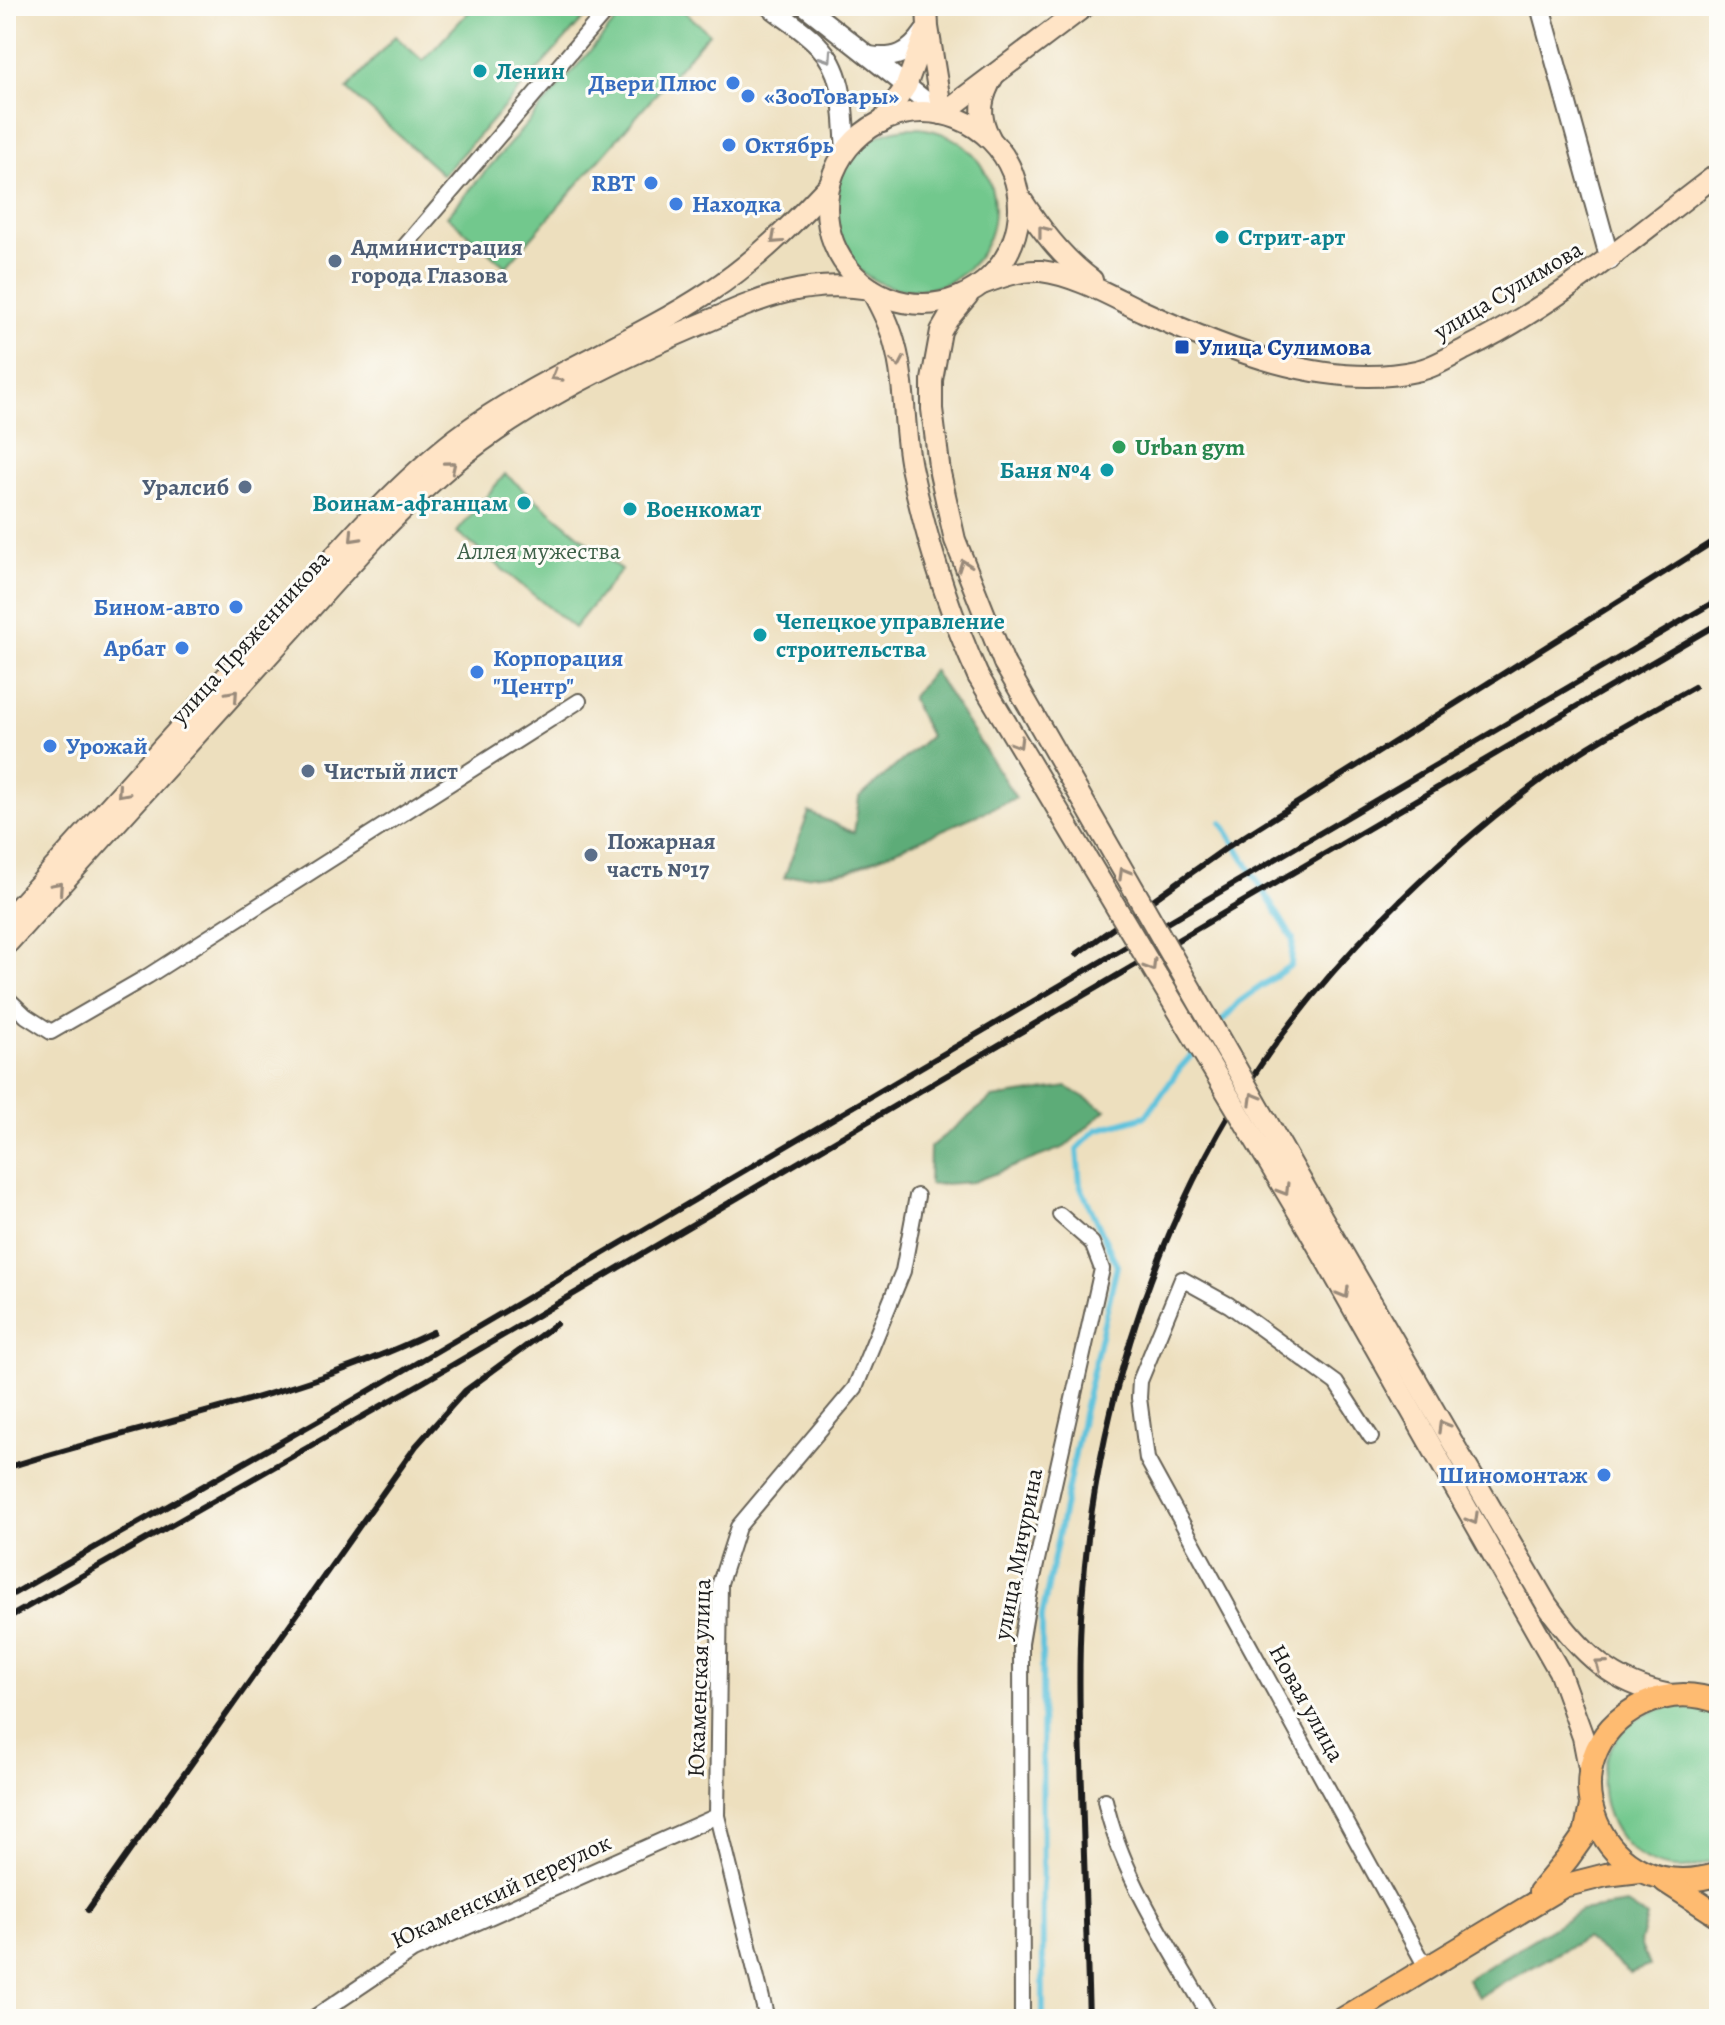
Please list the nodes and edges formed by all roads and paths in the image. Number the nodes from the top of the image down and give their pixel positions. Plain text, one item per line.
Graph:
1 (610, 6) edge
2 (769, 6) edge
3 (805, 6) edge
4 (927, 6) edge
5 (1085, 6) edge
6 (1540, 6) edge
7 (928, 27) junction
8 (866, 55) junction
9 (996, 71) junction
10 (906, 86) junction
11 (942, 114) junction
12 (882, 122) junction
13 (993, 142) junction
14 (846, 151) junction
15 (1719, 173) edge
16 (830, 184) junction
17 (1018, 195) junction
18 (404, 247) dead end
19 (1610, 260) junction
20 (976, 288) junction
21 (871, 289) junction
22 (1117, 299) junction
23 (579, 701) dead end
24 (6, 921) edge
25 (6, 945) edge
26 (6, 997) edge
27 (917, 1196) dead end
28 (1060, 1215) dead end
29 (1313, 1220) junction
30 (1371, 1437) dead end
31 (1671, 1695) junction
32 (1718, 1701) edge
33 (1590, 1773) junction
34 (1105, 1800) dead end
35 (1591, 1806) junction
36 (717, 1816) junction
37 (1719, 1874) edge
38 (1650, 1875) junction
39 (1515, 1914) junction
40 (1719, 1916) edge
41 (1427, 1969) junction
42 (312, 2019) edge
43 (767, 2019) edge
44 (1022, 2019) edge
45 (1211, 2019) edge
46 (1343, 2019) edge

1 - 18 street
2 -> 14 street
3 - 8 street
4 - 7 main road
5 - 9 main road
6 - 19 street
7 - 8 street
7 - 10 main road
7 - 11 main road
8 - 10 street
9 - 11 main road
9 - 13 main road
10 - 11 street
10 - 12 main road
11 - 12 main road
11 - 13 main road
12 - 14 main road
13 - 17 main road
14 - 16 main road
15 - 19 main road, улица Сулимова
16 - 21 main road
16 -> 24 main road, улица Пряженникова
17 - 20 main road
22 -> 17 main road, улица Сулимова
19 - 22 main road, улица Сулимова
20 - 21 main road
20 - 22 main road, улица Сулимова
29 -> 20 main road, bridge
25 -> 21 main road, улица Пряженникова
21 -> 29 main road, bridge
23 - 26 street
27 - 36 street, Юкаменская улица
28 - 44 street, улица Мичурина
31 -> 29 main road
29 -> 33 main road
30 - 41 street, Новая улица
31 - 32 main road
31 - 33 main road
33 - 35 main road
34 - 45 street
35 - 38 main road
35 - 39 main road
36 - 42 street, Юкаменский переулок
36 - 43 street, Юкаменская улица
37 - 38 main road
38 - 39 main road
38 - 40 main road
39 - 41 main road
41 - 46 main road

